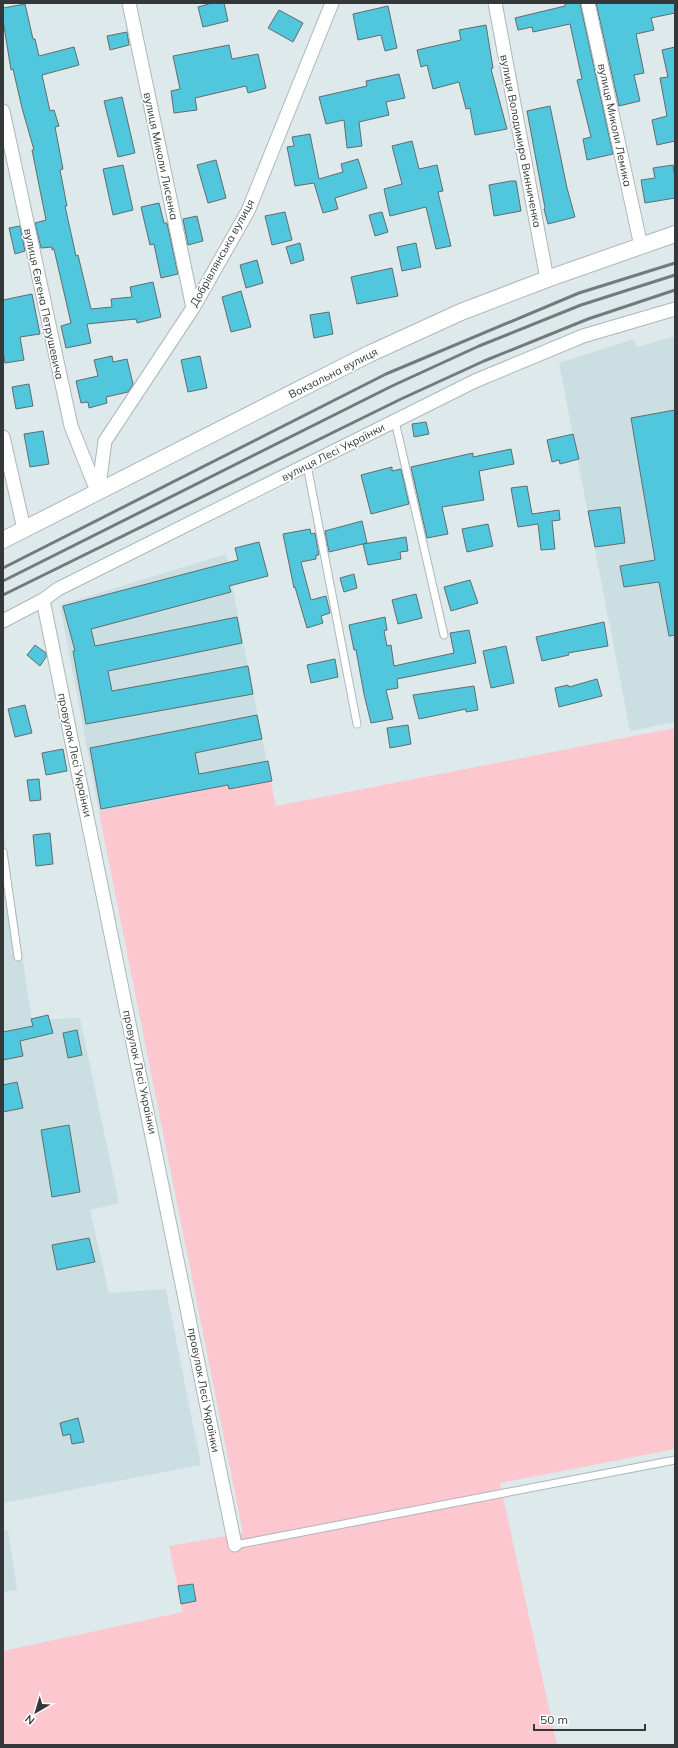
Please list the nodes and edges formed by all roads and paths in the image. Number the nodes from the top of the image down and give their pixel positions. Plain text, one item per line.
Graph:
1 (129, 3) edge
2 (332, 3) edge
3 (495, 3) edge
4 (588, 3) edge
5 (3, 111) edge
6 (675, 234) edge
7 (642, 246) junction
8 (547, 279) junction
9 (193, 308) junction
10 (675, 309) edge
11 (395, 421) junction
12 (3, 437) edge
13 (306, 465) junction
14 (98, 492) junction
15 (24, 529) junction
16 (3, 540) edge
17 (44, 600) junction
18 (3, 621) edge
19 (444, 635) dead end
20 (357, 724) dead end
21 (3, 852) edge
22 (18, 957) dead end
23 (675, 1460) edge
24 (235, 1545) joint

1 - 9 street, вулиця Миколи Лисенка
2 - 9 street, Добрівлянська вулиця
3 - 8 street, вулиця Володимира Винниченка
4 - 7 street, вулиця Миколи Лемика
5 - 14 street, вулиця Євгена Петрушевича
6 - 7 street, Вокзальна вулиця
7 - 8 street, Вокзальна вулиця
8 - 14 street, Вокзальна вулиця
9 - 14 street, Добрівлянська вулиця
10 - 11 street, вулиця Лесі Українки
11 - 13 street, вулиця Лесі Українки
11 - 19 lane
12 - 15 street
13 - 17 street, вулиця Лесі Українки
13 - 20 lane
14 - 15 street, Вокзальна вулиця
15 - 16 street, Вокзальна вулиця
17 - 18 street, вулиця Лесі Українки
17 - 24 street, провулок Лесі Українки
21 - 22 lane
23 - 24 lane

